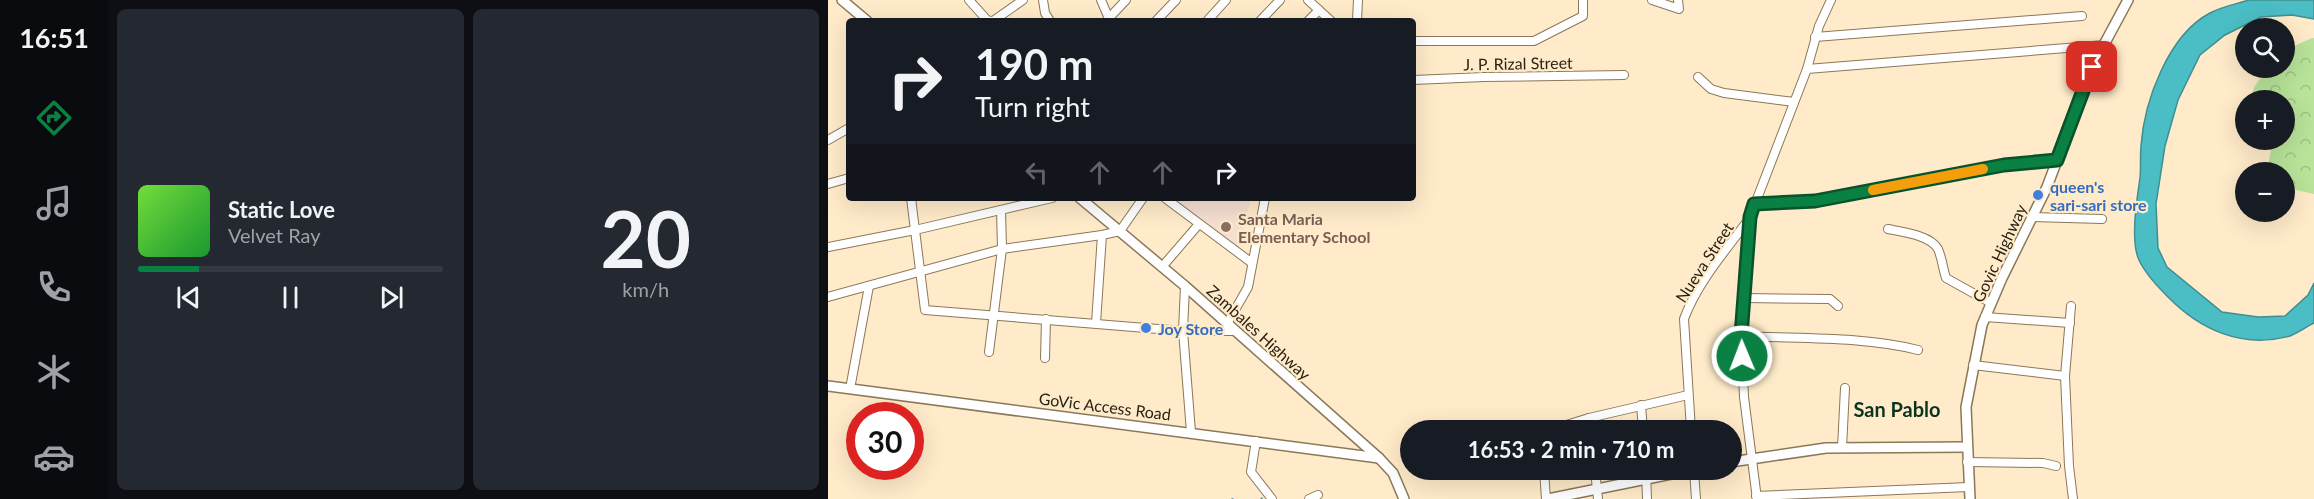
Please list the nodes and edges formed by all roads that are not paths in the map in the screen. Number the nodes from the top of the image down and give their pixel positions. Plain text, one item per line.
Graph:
1 (842, 0) edge
2 (969, 0) edge
3 (1023, 0) edge
4 (1043, 0) edge
5 (1101, 0) edge
6 (1126, 0) edge
7 (1176, 0) edge
8 (1226, 0) edge
9 (1280, 0) edge
10 (1308, 0) edge
11 (1358, 0) edge
12 (1583, 0) edge
13 (1652, 0) edge
14 (1678, 0) edge
15 (1831, 0) edge
16 (2128, 0) edge
17 (1319, 10) junction
18 (2082, 16) dead end
19 (863, 18) edge
20 (985, 18) edge
21 (996, 18) edge
22 (1048, 18) edge
23 (1108, 18) edge
24 (1111, 18) edge
25 (1159, 18) edge
26 (1210, 18) edge
27 (1263, 18) edge
28 (1311, 18) edge
29 (1328, 18) edge
30 (1357, 18) edge
31 (1815, 37) junction
32 (1416, 41) edge
33 (2104, 45) junction
34 (1807, 69) junction
35 (1624, 75) dead end
36 (1698, 77) dead end
37 (1416, 80) edge
38 (1794, 102) junction
39 (846, 130) edge
40 (828, 140) edge
41 (2057, 160) junction
42 (846, 179) edge
43 (828, 184) edge
44 (911, 201) edge
45 (1039, 201) edge
46 (1084, 201) edge
47 (1141, 201) edge
48 (1169, 201) edge
49 (1264, 201) edge
50 (1754, 204) junction
51 (1001, 210) junction
52 (1750, 217) junction
53 (2032, 217) junction
54 (2102, 219) dead end
55 (1198, 224) junction
56 (1888, 229) dead end
57 (915, 230) junction
58 (1120, 231) junction
59 (1102, 236) junction
60 (828, 247) edge
61 (1002, 249) junction
62 (1252, 263) junction
63 (1162, 267) junction
64 (921, 270) junction
65 (869, 286) junction
66 (1185, 286) junction
67 (828, 297) edge
68 (1744, 298) junction
69 (1991, 303) junction
70 (1838, 306) dead end
71 (2071, 306) dead end
72 (994, 315) junction
73 (1985, 317) junction
74 (1046, 319) junction
75 (1096, 323) junction
76 (2070, 323) junction
77 (1231, 328) junction
78 (1183, 331) junction
79 (1741, 336) junction
80 (1918, 350) dead end
81 (989, 352) dead end
82 (1045, 358) dead end
83 (1973, 365) junction
84 (2065, 376) junction
85 (828, 386) edge
86 (1845, 388) dead end
87 (850, 389) junction
88 (1688, 395) junction
89 (1641, 405) junction
90 (1589, 418) joint
91 (1582, 420) edge
92 (1642, 420) edge
93 (1690, 420) edge
94 (1191, 432) junction
95 (1256, 441) junction
96 (1966, 447) junction
97 (1842, 448) junction
98 (1379, 458) junction
99 (1752, 460) junction
100 (1742, 461) edge
101 (1967, 462) junction
102 (2056, 466) dead end
103 (1545, 480) edge
104 (1632, 480) edge
105 (1646, 480) edge
106 (1693, 480) edge
107 (1970, 487) junction
108 (1598, 494) edge
109 (1318, 495) dead end
110 (1757, 497) edge
111 (1272, 499) edge
112 (1309, 499) edge
113 (1404, 499) edge
114 (1547, 499) edge
115 (1647, 499) edge
116 (1696, 499) edge
117 (1970, 499) edge
118 (2073, 499) edge

1 - 19 main road
2 - 20 street
3 - 21 street
4 - 22 street
5 - 23 street
6 - 24 street
7 - 25 street
8 - 26 street
9 - 27 street
10 - 17 street
11 - 30 street
12 - 32 street
13 - 14 street
15 - 31 street
16 - 33 main road, Govic Highway
17 - 28 street
17 - 29 street
18 - 31 street
31 - 34 street
33 - 34 street
33 - 41 main road, Govic Highway
34 - 38 street
35 - 37 street, J. P. Rizal Street
36 - 38 street
38 - 50 street
39 - 40 street
41 - 50 street
41 - 53 main road, Govic Highway
42 - 43 street
44 - 57 street
45 - 51 street
46 - 58 main road, Zambales Highway
47 - 58 street
48 - 55 street
49 - 62 street
50 - 52 street
51 - 57 street
51 - 61 street
52 - 68 street
52 - 88 street, Nueva Street
53 - 54 street
53 - 69 main road, Govic Highway
55 - 62 street
55 - 63 street
56 - 69 street
57 - 60 street
57 - 64 street
58 - 59 street
58 - 63 main road, Zambales Highway
59 - 61 street
59 - 75 street
61 - 64 street
61 - 72 street
62 - 77 street
63 - 66 main road, Zambales Highway
64 - 65 street
64 - 72 street
65 - 67 street
65 - 87 street
66 - 77 main road, Zambales Highway
66 - 78 street
68 - 70 street
68 - 79 street
69 - 73 main road, Govic Highway
71 - 76 street
72 - 74 street
72 - 81 street
73 - 76 street
73 - 83 main road, Govic Highway
74 - 75 street
74 - 82 street
75 - 78 street
76 - 84 street
77 - 78 street
77 - 98 main road, Zambales Highway
78 - 94 street
79 - 80 street
79 - 99 street
83 - 84 street
83 - 96 main road, Govic Highway
84 - 118 street
85 - 87 main road, GoVic Access Road
86 - 97 street
87 - 94 main road, GoVic Access Road
88 - 89 street
88 - 93 street, Nueva Street
89 - 90 street
89 - 92 street
90 - 91 street
94 - 95 main road, GoVic Access Road
95 - 98 main road, GoVic Access Road
95 - 111 street
96 - 97 main road
96 - 101 main road, Govic Highway
97 - 99 main road
98 - 113 main road, Zambales Highway
99 - 100 main road
99 - 110 street
101 - 102 street
101 - 107 main road, Govic Highway
103 - 114 street
104 - 108 main road
105 - 115 street
106 - 116 street
107 - 110 street
107 - 117 main road, Govic Highway
108 - 114 main road
109 - 112 street

